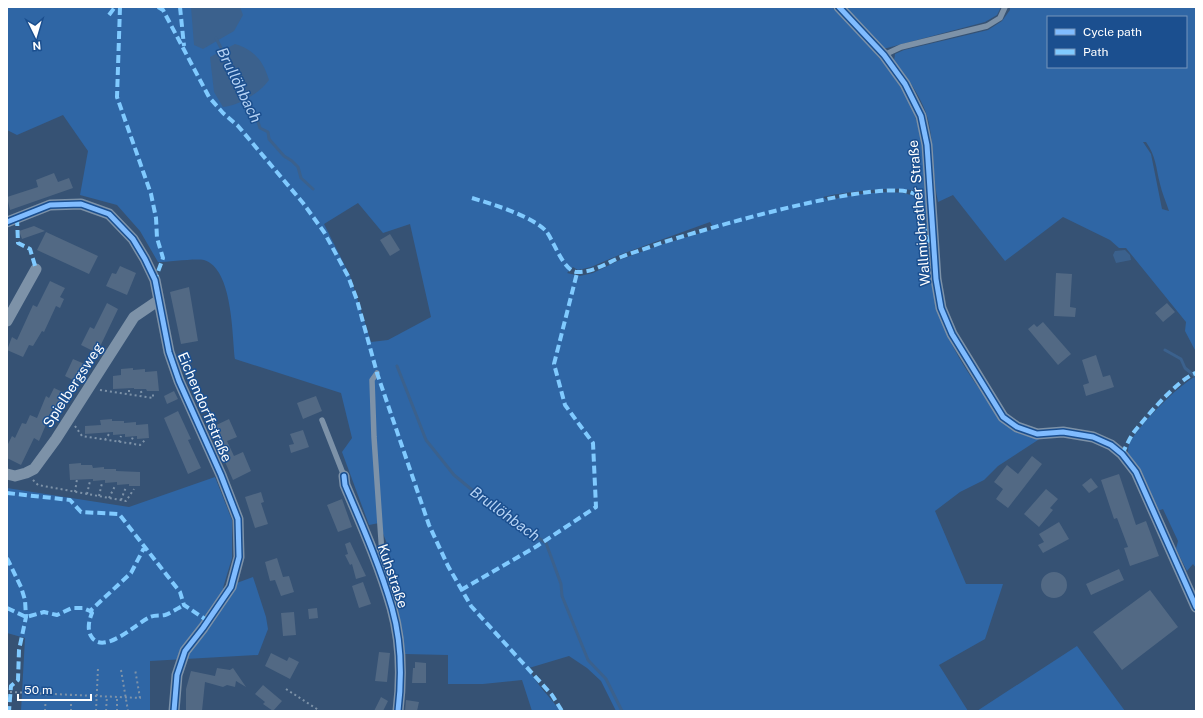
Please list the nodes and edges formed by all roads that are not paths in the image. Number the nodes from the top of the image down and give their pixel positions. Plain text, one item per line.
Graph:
1 (839, 7) edge
2 (1005, 7) edge
3 (884, 55) junction
4 (7, 222) edge
5 (36, 269) dead end
6 (159, 300) junction
7 (7, 321) edge
8 (377, 374) dead end
9 (322, 420) dead end
10 (7, 474) edge
11 (344, 476) joint
12 (385, 587) junction
13 (1196, 607) edge
14 (174, 711) edge
15 (398, 711) edge

1 - 3 street, Wallmichrather Straße
2 - 3 lane
3 - 13 street, Wallmichrather Straße
4 - 6 street, Eichendorffstraße
5 - 7 street
6 - 10 street, Spielbergsweg
6 - 14 street, Eichendorffstraße
8 - 12 lane
9 - 11 lane
11 - 12 street, Kuhstraße
12 - 15 street, Kuhstraße

